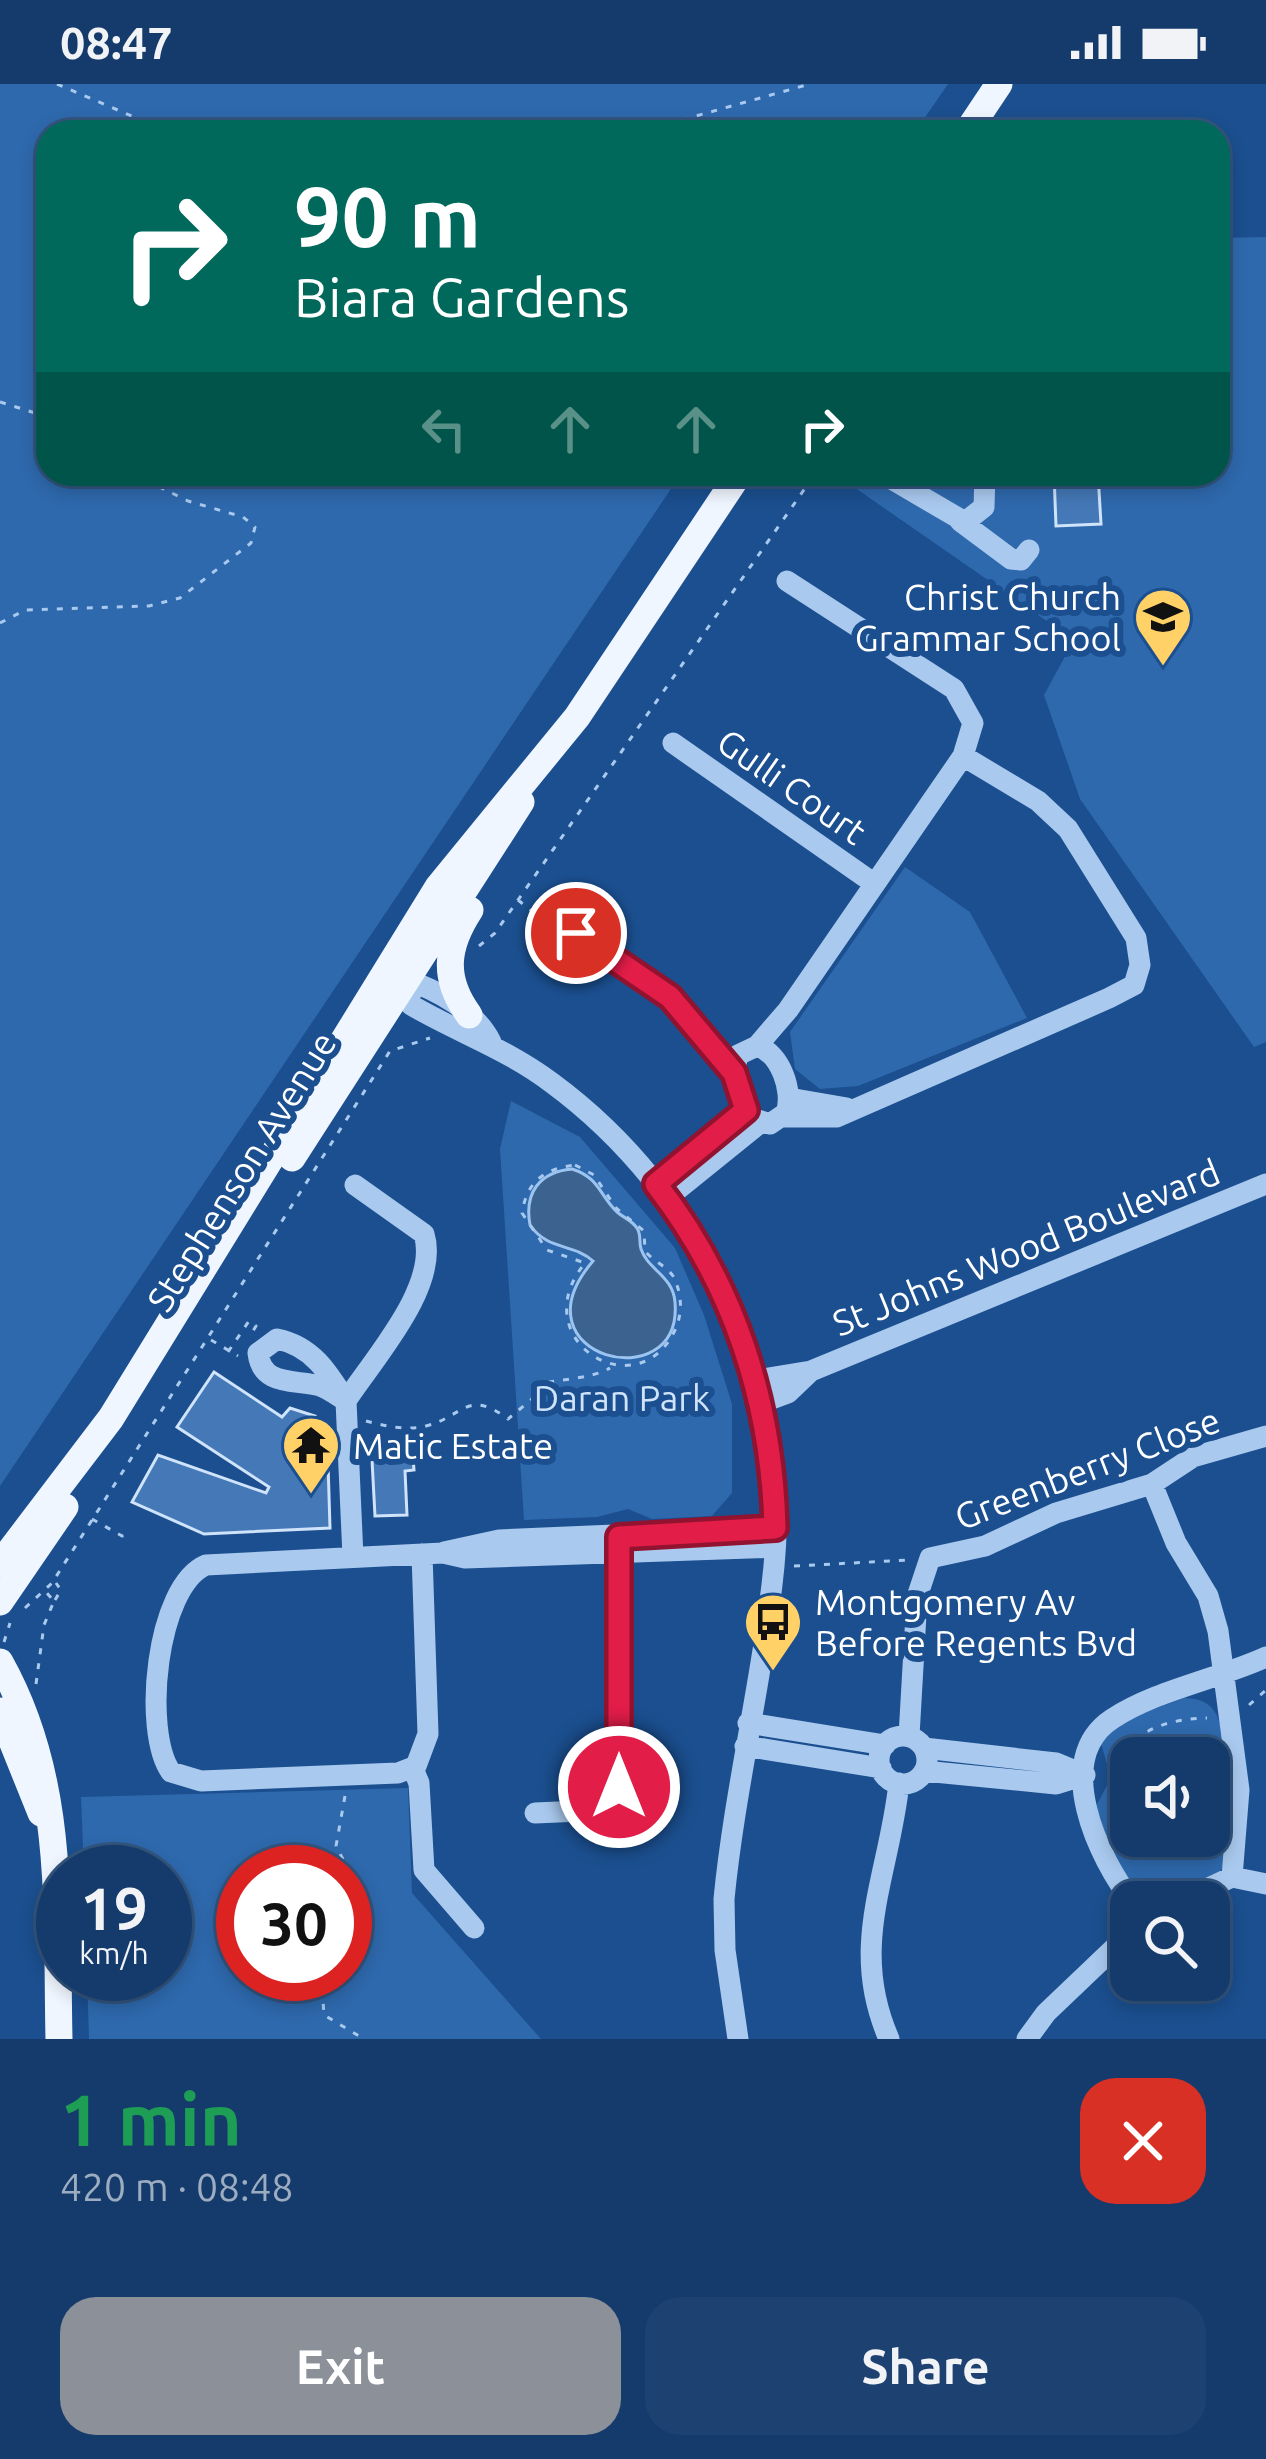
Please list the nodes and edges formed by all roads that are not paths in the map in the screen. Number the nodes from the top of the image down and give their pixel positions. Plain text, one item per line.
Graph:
1 (999, 84) edge
2 (975, 120) edge
3 (731, 486) edge
4 (903, 486) edge
5 (984, 486) edge
6 (960, 521) junction
7 (1029, 550) dead end
8 (787, 580) dead end
9 (673, 743) dead end
10 (963, 756) junction
11 (535, 772) junction
12 (512, 820) junction
13 (872, 882) junction
14 (549, 925) dead end
15 (406, 937) junction
16 (405, 979) junction
17 (469, 1015) junction
18 (692, 1021) junction
19 (491, 1042) junction
20 (759, 1051) junction
21 (734, 1073) junction
22 (304, 1098) junction
23 (786, 1107) junction
24 (753, 1116) junction
25 (1266, 1184) edge
26 (356, 1185) dead end
27 (662, 1191) junction
28 (759, 1392) junction
29 (1266, 1436) edge
30 (1152, 1484) junction
31 (619, 1544) junction
32 (774, 1547) junction
33 (432, 1553) junction
34 (353, 1557) junction
35 (0, 1564) edge
36 (5, 1612) edge
37 (1266, 1657) edge
38 (0, 1662) edge
39 (1222, 1677) junction
40 (0, 1712) edge
41 (747, 1735) junction
42 (885, 1744) junction
43 (919, 1752) junction
44 (413, 1769) junction
45 (12, 1771) edge
46 (1085, 1775) junction
47 (890, 1776) junction
48 (535, 1813) dead end
49 (50, 1834) junction
50 (1232, 1877) junction
51 (1121, 1881) edge
52 (1224, 1881) edge
53 (1266, 1883) edge
54 (474, 1928) dead end
55 (1110, 1952) edge
56 (59, 2039) edge
57 (738, 2039) edge
58 (889, 2039) edge
59 (1027, 2039) edge

1 - 2 main road
3 - 11 main road, Stephenson Avenue
4 - 6 street
5 - 6 street
6 - 7 street
8 - 10 street
9 - 13 street, Gulli Court
10 - 13 street
10 - 23 street
11 - 12 main road, Stephenson Avenue
11 - 15 main road, Stephenson Avenue
12 - 16 main road, Stephenson Avenue
12 - 17 main road
13 - 20 street
14 - 18 street
15 - 16 street
15 - 22 main road, Stephenson Avenue
16 - 17 street
16 - 19 street
16 - 22 street
16 - 36 main road, Stephenson Avenue
17 - 19 street
18 - 20 street
18 - 21 street
19 - 27 street
20 - 21 street
20 - 23 street
21 - 24 street
22 - 35 main road, Stephenson Avenue
23 - 24 street
24 - 27 street
25 - 28 street, St Johns Wood Boulevard
26 - 34 street
27 - 28 street
28 - 32 street
29 - 30 street, Greenberry Close
30 - 39 street
30 - 43 street, Greenberry Close
31 - 32 street
31 - 33 street
31 - 48 street
32 - 41 street
33 - 34 street
33 - 44 street
34 - 44 street
37 - 39 street
38 - 49 main road
39 - 46 street
39 - 50 street
40 - 45 main road
41 - 42 street
41 - 47 street
41 - 57 street
42 - 43 street
42 - 47 street
43 - 46 street
43 - 47 street
44 - 54 street
45 - 49 main road
46 - 51 street
47 - 58 street
49 - 56 main road
50 - 52 street
50 - 53 street
55 - 59 street

